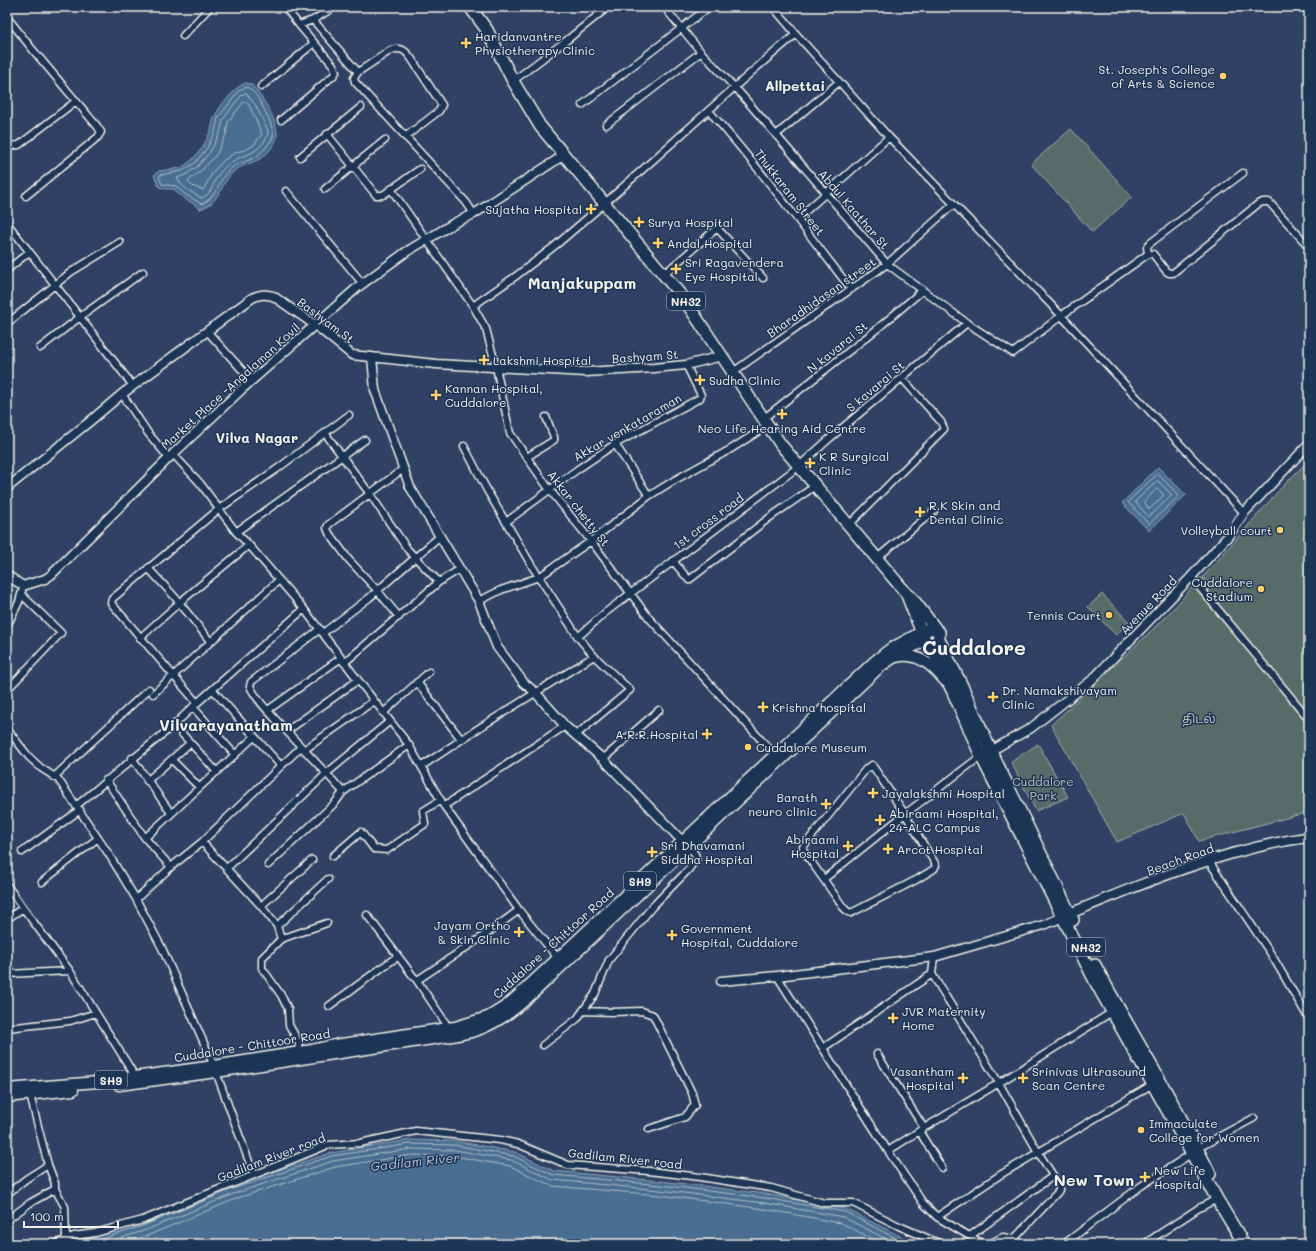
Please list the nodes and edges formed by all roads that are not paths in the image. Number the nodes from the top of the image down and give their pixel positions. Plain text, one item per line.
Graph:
1 (210, 7) edge
2 (285, 7) edge
3 (334, 7) edge
4 (470, 7) edge
5 (608, 7) edge
6 (664, 7) edge
7 (709, 7) edge
8 (773, 7) edge
9 (7, 17) edge
10 (313, 20) junction
11 (299, 25) junction
12 (682, 28) junction
13 (796, 34) junction
14 (183, 36) dead end
15 (314, 43) junction
16 (701, 52) junction
17 (358, 72) junction
18 (513, 81) junction
19 (839, 82) junction
20 (261, 87) dead end
21 (734, 87) junction
22 (76, 101) junction
23 (582, 105) dead end
24 (361, 107) dead end
25 (709, 111) junction
26 (281, 120) dead end
27 (606, 125) dead end
28 (327, 134) junction
29 (776, 135) junction
30 (405, 137) junction
31 (889, 137) junction
32 (385, 140) dead end
33 (7, 143) edge
34 (564, 155) junction
35 (300, 156) dead end
36 (353, 166) junction
37 (420, 169) dead end
38 (1243, 173) dead end
39 (326, 189) dead end
40 (390, 189) junction
41 (286, 191) dead end
42 (826, 193) junction
43 (26, 196) dead end
44 (605, 203) junction
45 (954, 204) junction
46 (474, 214) junction
47 (797, 219) junction
48 (7, 223) edge
49 (425, 239) junction
50 (120, 242) dead end
51 (1309, 247) edge
52 (29, 252) junction
53 (1148, 254) junction
54 (887, 264) junction
55 (7, 270) edge
56 (143, 272) dead end
57 (664, 274) junction
58 (763, 278) dead end
59 (363, 284) junction
60 (55, 285) junction
61 (851, 289) junction
62 (922, 290) junction
63 (473, 306) junction
64 (1061, 316) junction
65 (80, 317) junction
66 (9, 322) dead end
67 (967, 323) junction
68 (316, 325) junction
69 (207, 331) junction
70 (40, 348) dead end
71 (722, 356) junction
72 (372, 357) junction
73 (686, 365) junction
74 (496, 367) junction
75 (733, 372) junction
76 (902, 378) junction
77 (252, 381) junction
78 (133, 386) junction
79 (122, 394) junction
80 (349, 415) dead end
81 (546, 417) dead end
82 (765, 422) junction
83 (325, 433) junction
84 (365, 440) dead end
85 (615, 444) junction
86 (1309, 444) edge
87 (464, 446) dead end
88 (171, 456) junction
89 (342, 456) junction
90 (527, 457) junction
91 (798, 467) junction
92 (403, 469) junction
93 (815, 486) junction
94 (7, 488) edge
95 (549, 489) junction
96 (370, 494) junction
97 (649, 496) junction
98 (219, 509) junction
99 (934, 511) dead end
100 (1244, 513) junction
101 (506, 522) junction
102 (849, 525) junction
103 (236, 532) junction
104 (440, 536) junction
105 (591, 541) junction
106 (249, 545) junction
107 (415, 557) junction
108 (877, 558) junction
109 (673, 561) junction
110 (148, 568) junction
111 (460, 569) junction
112 (7, 575) edge
113 (539, 577) junction
114 (1191, 577) junction
115 (279, 580) junction
116 (439, 582) junction
117 (23, 586) junction
118 (377, 590) junction
119 (906, 593) junction
120 (630, 594) junction
121 (22, 595) junction
122 (479, 602) junction
123 (179, 603) junction
124 (304, 609) junction
125 (914, 616) junction
126 (399, 617) junction
127 (7, 626) edge
128 (322, 631) junction
129 (928, 636) junction
130 (578, 637) junction
131 (140, 638) junction
132 (210, 641) junction
133 (891, 653) junction
134 (594, 656) junction
135 (343, 661) junction
136 (429, 672) dead end
137 (172, 675) junction
138 (358, 680) junction
139 (417, 682) junction
140 (7, 690) edge
141 (213, 690) junction
142 (952, 690) junction
143 (535, 692) junction
144 (374, 701) junction
145 (195, 705) junction
146 (268, 710) junction
147 (659, 710) dead end
148 (383, 713) junction
149 (1309, 719) edge
150 (390, 721) junction
151 (174, 724) junction
152 (565, 726) junction
153 (7, 729) edge
154 (286, 731) junction
155 (576, 735) junction
156 (254, 737) junction
157 (461, 739) junction
158 (190, 743) junction
159 (409, 745) junction
160 (303, 748) junction
161 (991, 751) junction
162 (235, 755) junction
163 (981, 756) junction
164 (132, 758) junction
165 (778, 758) junction
166 (603, 759) junction
167 (172, 760) junction
168 (281, 766) junction
169 (422, 766) junction
170 (217, 772) junction
171 (327, 773) junction
172 (54, 777) junction
173 (106, 780) junction
174 (148, 781) junction
175 (199, 787) junction
176 (343, 792) junction
177 (443, 803) junction
178 (78, 808) junction
179 (171, 813) junction
180 (905, 814) junction
181 (1309, 837) edge
182 (98, 838) junction
183 (145, 838) junction
184 (202, 842) junction
185 (685, 844) junction
186 (22, 852) dead end
187 (333, 856) dead end
188 (312, 860) dead end
189 (1208, 860) junction
190 (268, 865) dead end
191 (171, 866) junction
192 (227, 868) junction
193 (328, 879) dead end
194 (824, 879) junction
195 (42, 882) dead end
196 (7, 885) edge
197 (136, 899) junction
198 (261, 906) junction
199 (23, 908) junction
200 (519, 910) junction
201 (367, 915) dead end
202 (1067, 915) junction
203 (7, 919) edge
204 (327, 923) dead end
205 (277, 926) junction
206 (281, 939) junction
207 (398, 956) junction
208 (934, 957) junction
209 (561, 961) junction
210 (7, 966) edge
211 (70, 971) junction
212 (10, 974) edge
213 (932, 974) junction
214 (777, 976) junction
215 (416, 979) junction
216 (721, 981) dead end
217 (329, 1006) dead end
218 (583, 1011) junction
219 (1112, 1012) junction
220 (96, 1013) junction
221 (1309, 1019) edge
222 (7, 1028) edge
223 (451, 1032) junction
224 (544, 1045) dead end
225 (823, 1048) junction
226 (298, 1052) junction
227 (877, 1054) dead end
228 (219, 1068) junction
229 (135, 1076) junction
230 (999, 1083) junction
231 (1153, 1084) junction
232 (7, 1089) edge
233 (30, 1095) junction
234 (7, 1097) edge
235 (1254, 1118) dead end
236 (650, 1129) dead end
237 (922, 1129) junction
238 (888, 1151) junction
239 (1195, 1151) junction
240 (1038, 1152) junction
241 (48, 1166) junction
242 (942, 1168) dead end
243 (254, 1175) junction
244 (1053, 1176) junction
245 (55, 1189) junction
246 (7, 1194) edge
247 (1217, 1200) junction
248 (937, 1217) junction
249 (7, 1220) edge
250 (970, 1236) junction
251 (66, 1239) junction
252 (1014, 1239) junction
253 (55, 1244) edge
254 (941, 1244) edge
255 (983, 1244) edge
256 (989, 1244) edge
257 (1019, 1244) edge
258 (1064, 1244) edge
259 (1144, 1244) edge
260 (1244, 1244) edge
261 (1252, 1244) edge

1 - 14 street
2 - 11 street
3 - 10 street
4 - 18 highway, NH32
5 - 18 street
6 - 12 street, Abdul Kaathar St
7 - 12 street
8 - 13 street
9 - 22 street
10 - 11 street
10 - 17 street
11 - 15 street
12 - 16 street, Abdul Kaathar St
12 - 23 street
13 - 19 street
13 - 21 street
15 - 20 street
15 - 26 street
16 - 21 street, Abdul Kaathar St
16 - 27 street
17 - 30 street
17 - 30 street
18 - 34 highway, NH32
19 - 29 street
19 - 31 street
21 - 25 street
21 - 29 street, Abdul Kaathar St
22 - 33 street
22 - 43 street
24 - 28 street
25 - 44 street
25 - 47 street, Thukkaram Street
28 - 35 street
28 - 36 street
29 - 42 street, Abdul Kaathar St
30 - 46 street
31 - 42 street
31 - 45 street
32 - 36 street
34 - 44 highway, NH32
34 - 46 street, Market Place -Angalaman Kovil
36 - 39 street
36 - 40 street
37 - 40 street
38 - 53 street
40 - 49 street, Akkar chetty St
41 - 59 street
42 - 47 street
42 - 54 street, Abdul Kaathar St
44 - 57 highway, NH32
44 - 63 street
45 - 54 street, Bharadhidasan street
45 - 64 street
46 - 49 street, Market Place -Angalaman Kovil
47 - 61 street, Thukkaram Street
48 - 52 street
49 - 59 street, Market Place -Angalaman Kovil
49 - 63 street, Akkar chetty St
50 - 60 street
51 - 53 street
52 - 55 street
52 - 60 street
53 - 64 street
54 - 61 street, Bharadhidasan street
54 - 62 street, Abdul Kaathar St
56 - 65 street
57 - 58 street
57 - 71 highway, NH32
59 - 68 street, Market Place -Angalaman Kovil
60 - 65 street
60 - 66 street
61 - 75 street, Bharadhidasan street
62 - 67 street, Abdul Kaathar St
62 - 82 street, N kavarai St
63 - 74 street, Akkar chetty St
64 - 67 street, Abdul Kaathar St
64 - 100 street
65 - 70 street
65 - 78 street
67 - 76 street, S kavarai St
68 - 69 street, Bashyam St
68 - 72 street, Bashyam St
68 - 77 street, Market Place -Angalaman Kovil
69 - 77 street
69 - 78 street, Bashyam St
71 - 73 street, Bashyam St
71 - 75 highway, NH32
72 - 74 street, Bashyam St
72 - 92 street
73 - 74 street, Bashyam St
73 - 85 street, Akkar venkataraman
74 - 90 street, Akkar chetty St
75 - 82 highway, NH32
76 - 91 street, S kavarai St
76 - 102 street
77 - 88 street, Market Place -Angalaman Kovil
78 - 79 street, Bashyam St
79 - 88 street
79 - 94 street, Bashyam St
80 - 83 street
81 - 90 street
82 - 91 highway, NH32
82 - 97 street, N kavarai St
83 - 89 street
83 - 98 street
84 - 89 street
85 - 95 street, Akkar venkataraman
85 - 97 street
86 - 100 street, Avenue Road
87 - 101 street
88 - 98 street
88 - 117 street, Market Place -Angalaman Kovil
89 - 96 street
89 - 103 street
90 - 95 street, Akkar chetty St
91 - 93 highway, NH32
91 - 109 street, 1st cross road
92 - 96 street
92 - 104 street
93 - 102 highway, NH32
93 - 109 street
95 - 101 street, Akkar venkataraman
95 - 105 street, Akkar chetty St
96 - 107 street
96 - 118 street
97 - 105 street, N kavarai St
98 - 103 street
98 - 110 street
99 - 108 street
100 - 114 street, Avenue Road
101 - 113 street
102 - 108 highway, NH32
103 - 106 street
104 - 107 street
104 - 111 street
105 - 113 street, N kavarai St
105 - 120 street, Akkar chetty St
106 - 115 street
106 - 123 street
107 - 116 street
107 - 118 street
108 - 119 highway, NH32
109 - 120 street, 1st cross road
110 - 123 street
110 - 131 street
111 - 116 street
111 - 122 street
112 - 117 street
113 - 122 street, N kavarai St
113 - 130 street
114 - 149 street
114 - 161 street, Avenue Road
115 - 124 street
115 - 132 street
116 - 126 street
117 - 121 street
118 - 126 street
118 - 128 street
119 - 125 highway, NH32
119 - 129 highway, NH32
120 - 130 street, 1st cross road
120 - 165 street, Akkar chetty St
121 - 127 street
121 - 140 street
122 - 143 street
123 - 131 street
123 - 132 street
124 - 128 street
124 - 141 street
125 - 129 highway, NH32
125 - 133 main road
126 - 135 street
128 - 135 street
128 - 146 street
129 - 133 main road, Cuddalore - Chittoor Road / SH9
129 - 142 highway, NH32
129 - 161 highway, NH32
130 - 134 street
131 - 137 street
132 - 137 street
133 - 142 main road
133 - 165 main road, Cuddalore - Chittoor Road / SH9
134 - 143 street
134 - 155 street
135 - 138 street
135 - 146 street
136 - 139 street
137 - 145 street
137 - 172 street
138 - 144 street
138 - 154 street
139 - 148 street
139 - 157 street
141 - 145 street
141 - 156 street
142 - 163 highway, NH32
143 - 152 street
143 - 157 street
144 - 148 street
144 - 160 street
145 - 151 street
145 - 162 street
146 - 154 street
147 - 166 street
148 - 150 street
150 - 159 street
150 - 171 street
151 - 158 street
151 - 164 street
152 - 155 street
152 - 177 street
153 - 172 street
154 - 160 street
155 - 166 street
156 - 162 street
156 - 168 street
157 - 169 street
158 - 167 street
158 - 170 street
159 - 169 street
159 - 176 street
160 - 168 street
160 - 171 street
161 - 163 street, Avenue Road
161 - 202 highway, NH32
162 - 170 street
163 - 180 street
163 - 202 highway, NH32
164 - 173 street
164 - 174 street
165 - 185 main road, Cuddalore - Chittoor Road / SH9
166 - 185 street
167 - 174 street
167 - 175 street
168 - 184 street
169 - 177 street
170 - 175 street
171 - 176 street
171 - 192 street
172 - 178 street
173 - 178 street
173 - 183 street
174 - 179 street
175 - 179 street
176 - 190 street
177 - 187 street
177 - 200 street
178 - 182 street
178 - 186 street
179 - 183 street
180 - 194 street
180 - 194 street
180 - 194 street
181 - 189 main road, Beach Road
182 - 195 street
182 - 197 street
183 - 191 street
184 - 191 street
184 - 192 street
185 - 209 main road, Cuddalore - Chittoor Road / SH9
185 - 218 street
188 - 198 street
189 - 202 main road, Beach Road
189 - 221 street
191 - 197 street
192 - 198 street
193 - 205 street
196 - 199 street
197 - 228 street
198 - 205 street
199 - 203 street
199 - 211 street
200 - 209 street
200 - 215 street
201 - 207 street
202 - 208 street
202 - 219 highway, NH32
202 - 239 highway, NH32
204 - 206 street
205 - 206 street
206 - 226 street
207 - 215 street
207 - 217 street
208 - 213 street
208 - 214 street
209 - 223 main road, Cuddalore - Chittoor Road / SH9
210 - 212 street
211 - 212 street
211 - 220 street
213 - 225 street
213 - 230 street
214 - 216 street
214 - 225 street
215 - 223 street
218 - 224 street
218 - 236 street
219 - 230 street
219 - 231 highway, NH32
220 - 222 street
220 - 229 street
223 - 226 main road, Cuddalore - Chittoor Road / SH9
223 - 228 main road, Cuddalore - Chittoor Road
225 - 238 street
226 - 228 main road, Cuddalore - Chittoor Road / SH9
227 - 237 street
228 - 229 main road, Cuddalore - Chittoor Road / SH9
228 - 233 main road, Cuddalore - Chittoor Road
228 - 243 street
229 - 232 main road, Cuddalore - Chittoor Road / SH9
230 - 237 street
230 - 240 street
231 - 239 highway, NH32
231 - 240 street
233 - 234 main road, Cuddalore - Chittoor Road
233 - 241 street
235 - 239 street
237 - 238 street
237 - 242 street
238 - 248 street
239 - 247 highway, NH32
239 - 258 street
239 - 261 highway, NH32
240 - 244 street
240 - 248 street
241 - 245 street
241 - 246 street
243 - 251 street, Gadilam River road
243 - 254 street, Gadilam River road
244 - 250 street
244 - 252 street
245 - 249 street
245 - 251 street
247 - 259 street
247 - 260 highway, NH32
248 - 250 street
250 - 255 street
251 - 253 street, Gadilam River road
252 - 256 street
252 - 257 street

